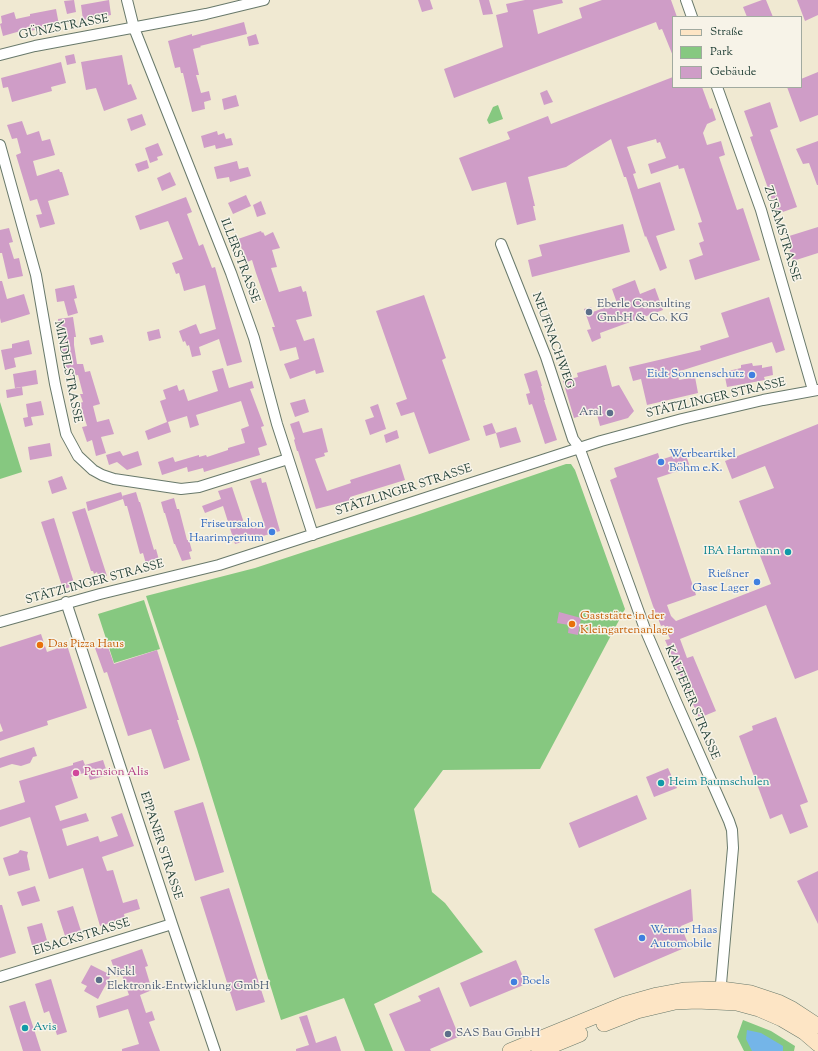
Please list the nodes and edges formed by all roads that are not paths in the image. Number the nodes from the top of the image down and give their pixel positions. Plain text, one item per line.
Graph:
1 (127, 0) edge
2 (264, 0) edge
3 (686, 0) edge
4 (692, 16) edge
5 (134, 28) junction
6 (0, 55) edge
7 (717, 88) edge
8 (0, 145) edge
9 (501, 244) dead end
10 (816, 390) edge
11 (579, 447) junction
12 (288, 459) junction
13 (313, 535) junction
14 (66, 602) junction
15 (0, 622) edge
16 (172, 924) junction
17 (0, 977) edge
18 (720, 995) junction
19 (818, 1026) edge
20 (818, 1044) edge
21 (215, 1051) edge
22 (510, 1051) edge
23 (539, 1051) edge

1 - 5 street, ILLERSTRASSE
2 - 5 street, GÜNZSTRASSE
3 - 4 street
5 - 6 street, GÜNZSTRASSE
5 - 12 street, ILLERSTRASSE
7 - 10 street, ZUSAMSTRASSE
8 - 12 street, MINDELSTRASSE
9 - 11 street, NEUFNACHWEG
10 - 11 street, STÄTZLINGER STRASSE
11 - 13 street, STÄTZLINGER STRASSE
11 - 18 street, KALTERER STRASSE
12 - 13 street, ILLERSTRASSE
13 - 14 street, STÄTZLINGER STRASSE
14 - 15 street, STÄTZLINGER STRASSE
14 - 16 street, EPPANER STRASSE
16 - 17 street, EISACKSTRASSE
16 - 21 street, EPPANER STRASSE
18 - 19 main road
18 - 20 main road
18 - 22 main road
18 - 23 main road

